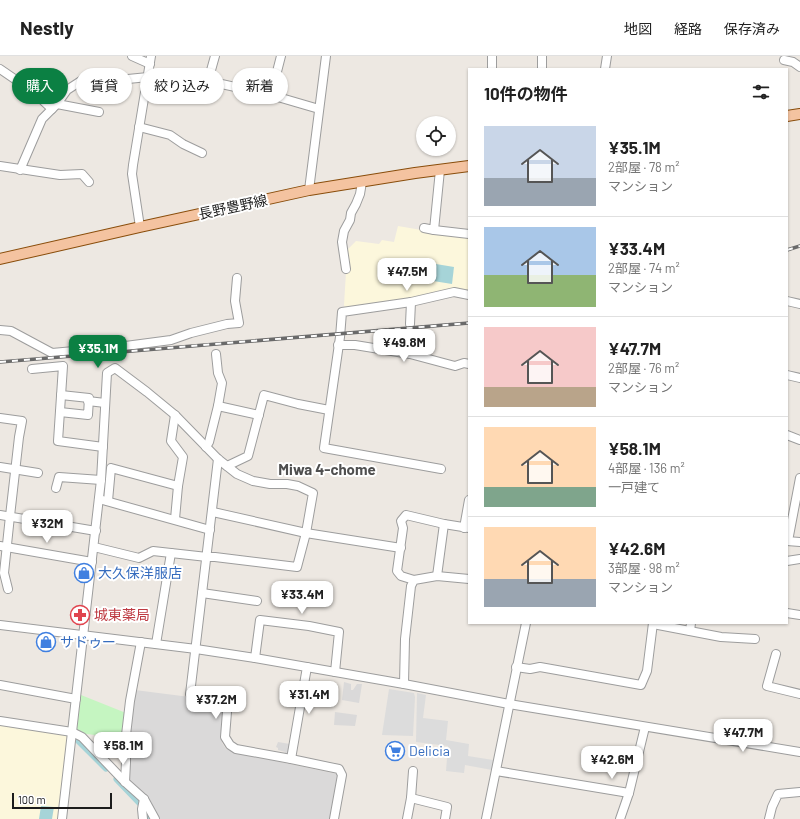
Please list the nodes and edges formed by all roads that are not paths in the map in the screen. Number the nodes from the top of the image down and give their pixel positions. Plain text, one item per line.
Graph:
1 (132, 56) edge
2 (215, 56) edge
3 (281, 56) edge
4 (326, 56) edge
5 (492, 56) edge
6 (542, 56) edge
7 (607, 56) edge
8 (785, 58) edge
9 (151, 60) edge
10 (800, 67) edge
11 (278, 68) edge
12 (492, 68) edge
13 (542, 68) edge
14 (605, 68) edge
15 (783, 68) edge
16 (0, 69) edge
17 (140, 78) edge
18 (232, 86) edge
19 (288, 100) edge
20 (143, 104) edge
21 (55, 107) junction
22 (318, 109) junction
23 (99, 112) dead end
24 (800, 114) edge
25 (788, 116) edge
26 (139, 127) junction
27 (202, 153) dead end
28 (0, 166) edge
29 (468, 166) edge
30 (20, 170) junction
31 (440, 170) junction
32 (89, 182) dead end
33 (362, 182) junction
34 (309, 190) junction
35 (140, 227) junction
36 (424, 228) dead end
37 (434, 230) junction
38 (468, 234) edge
39 (0, 259) edge
40 (346, 269) dead end
41 (237, 278) dead end
42 (468, 295) edge
43 (788, 301) edge
44 (411, 302) junction
45 (800, 304) edge
46 (410, 324) dead end
47 (0, 330) edge
48 (338, 345) junction
49 (216, 354) dead end
50 (468, 364) edge
51 (32, 369) dead end
52 (788, 375) edge
53 (800, 378) edge
54 (61, 395) junction
55 (88, 401) junction
56 (105, 403) junction
57 (218, 406) junction
58 (329, 410) junction
59 (60, 412) junction
60 (175, 415) junction
61 (259, 415) junction
62 (0, 418) edge
63 (788, 435) edge
64 (800, 440) edge
65 (104, 447) junction
66 (206, 447) junction
67 (218, 459) junction
68 (227, 466) junction
69 (0, 467) edge
70 (15, 469) junction
71 (441, 469) dead end
72 (38, 473) dead end
73 (800, 478) edge
74 (101, 480) junction
75 (178, 486) junction
76 (56, 488) dead end
77 (99, 499) junction
78 (108, 501) junction
79 (468, 509) edge
80 (212, 512) junction
81 (0, 515) edge
82 (10, 516) junction
83 (175, 519) junction
84 (444, 524) junction
85 (466, 528) edge
86 (210, 530) junction
87 (96, 531) junction
88 (306, 533) junction
89 (788, 536) edge
90 (788, 541) edge
91 (800, 542) edge
92 (3, 547) edge
93 (94, 548) junction
94 (401, 548) junction
95 (171, 554) junction
96 (207, 557) junction
97 (800, 559) edge
98 (788, 561) edge
99 (92, 562) junction
100 (437, 576) junction
101 (468, 579) edge
102 (414, 580) junction
103 (8, 589) dead end
104 (202, 593) junction
105 (257, 601) dead end
106 (788, 613) edge
107 (800, 615) edge
108 (526, 624) edge
109 (653, 624) edge
110 (662, 624) edge
111 (0, 625) edge
112 (690, 627) edge
113 (84, 635) junction
114 (755, 639) dead end
115 (141, 642) junction
116 (156, 644) junction
117 (196, 649) junction
118 (776, 654) dead end
119 (255, 658) junction
120 (307, 667) junction
121 (516, 667) junction
122 (335, 672) junction
123 (404, 684) junction
124 (0, 685) edge
125 (800, 694) edge
126 (76, 699) junction
127 (509, 704) junction
128 (0, 721) edge
129 (645, 727) junction
130 (72, 732) junction
131 (800, 752) edge
132 (291, 759) junction
133 (413, 771) dead end
134 (496, 771) junction
135 (125, 782) junction
136 (800, 792) edge
137 (630, 793) junction
138 (411, 798) junction
139 (143, 804) junction
140 (62, 819) edge
141 (143, 819) edge
142 (155, 819) edge
143 (334, 819) edge
144 (407, 819) edge
145 (446, 819) edge
146 (486, 819) edge
147 (620, 819) edge
148 (769, 819) edge

1 - 9 street
2 - 18 street
3 - 11 street
4 - 22 street
5 - 12 street
6 - 13 street
7 - 14 street
8 - 10 street
8 - 15 street
16 - 21 street
17 - 21 street
19 - 22 street
20 - 26 street
21 - 23 street
21 - 30 street
22 - 34 street
24 - 25 main road
26 - 27 street
26 - 35 street
28 - 30 street
29 - 31 main road, 長野豊野線
30 - 32 street
31 - 33 main road, 長野豊野線
31 - 37 street
33 - 34 main road, 長野豊野線
33 - 40 street
34 - 35 main road, 長野豊野線
35 - 39 main road, 長野豊野線
36 - 37 street
37 - 38 street
41 - 47 street
42 - 44 street
43 - 45 street
44 - 46 street
44 - 48 street
48 - 50 street
48 - 58 street
49 - 57 street
51 - 54 street
52 - 53 street
54 - 55 street
54 - 59 street
55 - 56 street
55 - 59 street
56 - 60 street
56 - 65 street
57 - 61 street
57 - 66 street
58 - 61 street
58 - 71 street
59 - 65 street
60 - 66 street
60 - 75 street
61 - 68 street
62 - 70 street
63 - 64 street
65 - 74 street
66 - 67 street
67 - 68 street
67 - 80 street
68 - 88 street
69 - 70 street
70 - 72 street
70 - 82 street
73 - 89 street
74 - 76 street
74 - 77 street
75 - 78 street
75 - 83 street
77 - 78 street
77 - 87 street
78 - 83 street
79 - 85 street
80 - 86 street
80 - 88 street
81 - 82 street
82 - 87 street
82 - 92 street
83 - 86 street
84 - 85 street
84 - 94 street
84 - 100 street
86 - 96 street
87 - 93 street
88 - 94 street
88 - 96 street
90 - 91 street
92 - 99 street
92 - 103 street
93 - 95 street
93 - 99 street
94 - 102 street
95 - 96 street
95 - 116 street
96 - 104 street
97 - 98 street
99 - 113 street
100 - 101 street
100 - 102 street
102 - 123 street
104 - 105 street
104 - 117 street
106 - 107 street
108 - 121 street
109 - 121 street
110 - 112 street
111 - 113 street
112 - 114 street
113 - 115 street
113 - 126 street
115 - 116 street
115 - 135 street
116 - 117 street
117 - 119 street
117 - 132 street
118 - 125 street
119 - 120 street
119 - 122 street
120 - 122 street
120 - 132 street
121 - 127 street
122 - 123 street
123 - 127 street
124 - 126 street
126 - 130 street
127 - 129 street
127 - 134 street
128 - 130 street
129 - 131 street
129 - 137 street
130 - 135 street
130 - 140 street
132 - 143 street
133 - 138 street
134 - 137 street
134 - 146 street
135 - 139 street
136 - 148 street
137 - 147 street
138 - 144 street
138 - 145 street
139 - 141 street
139 - 142 street

